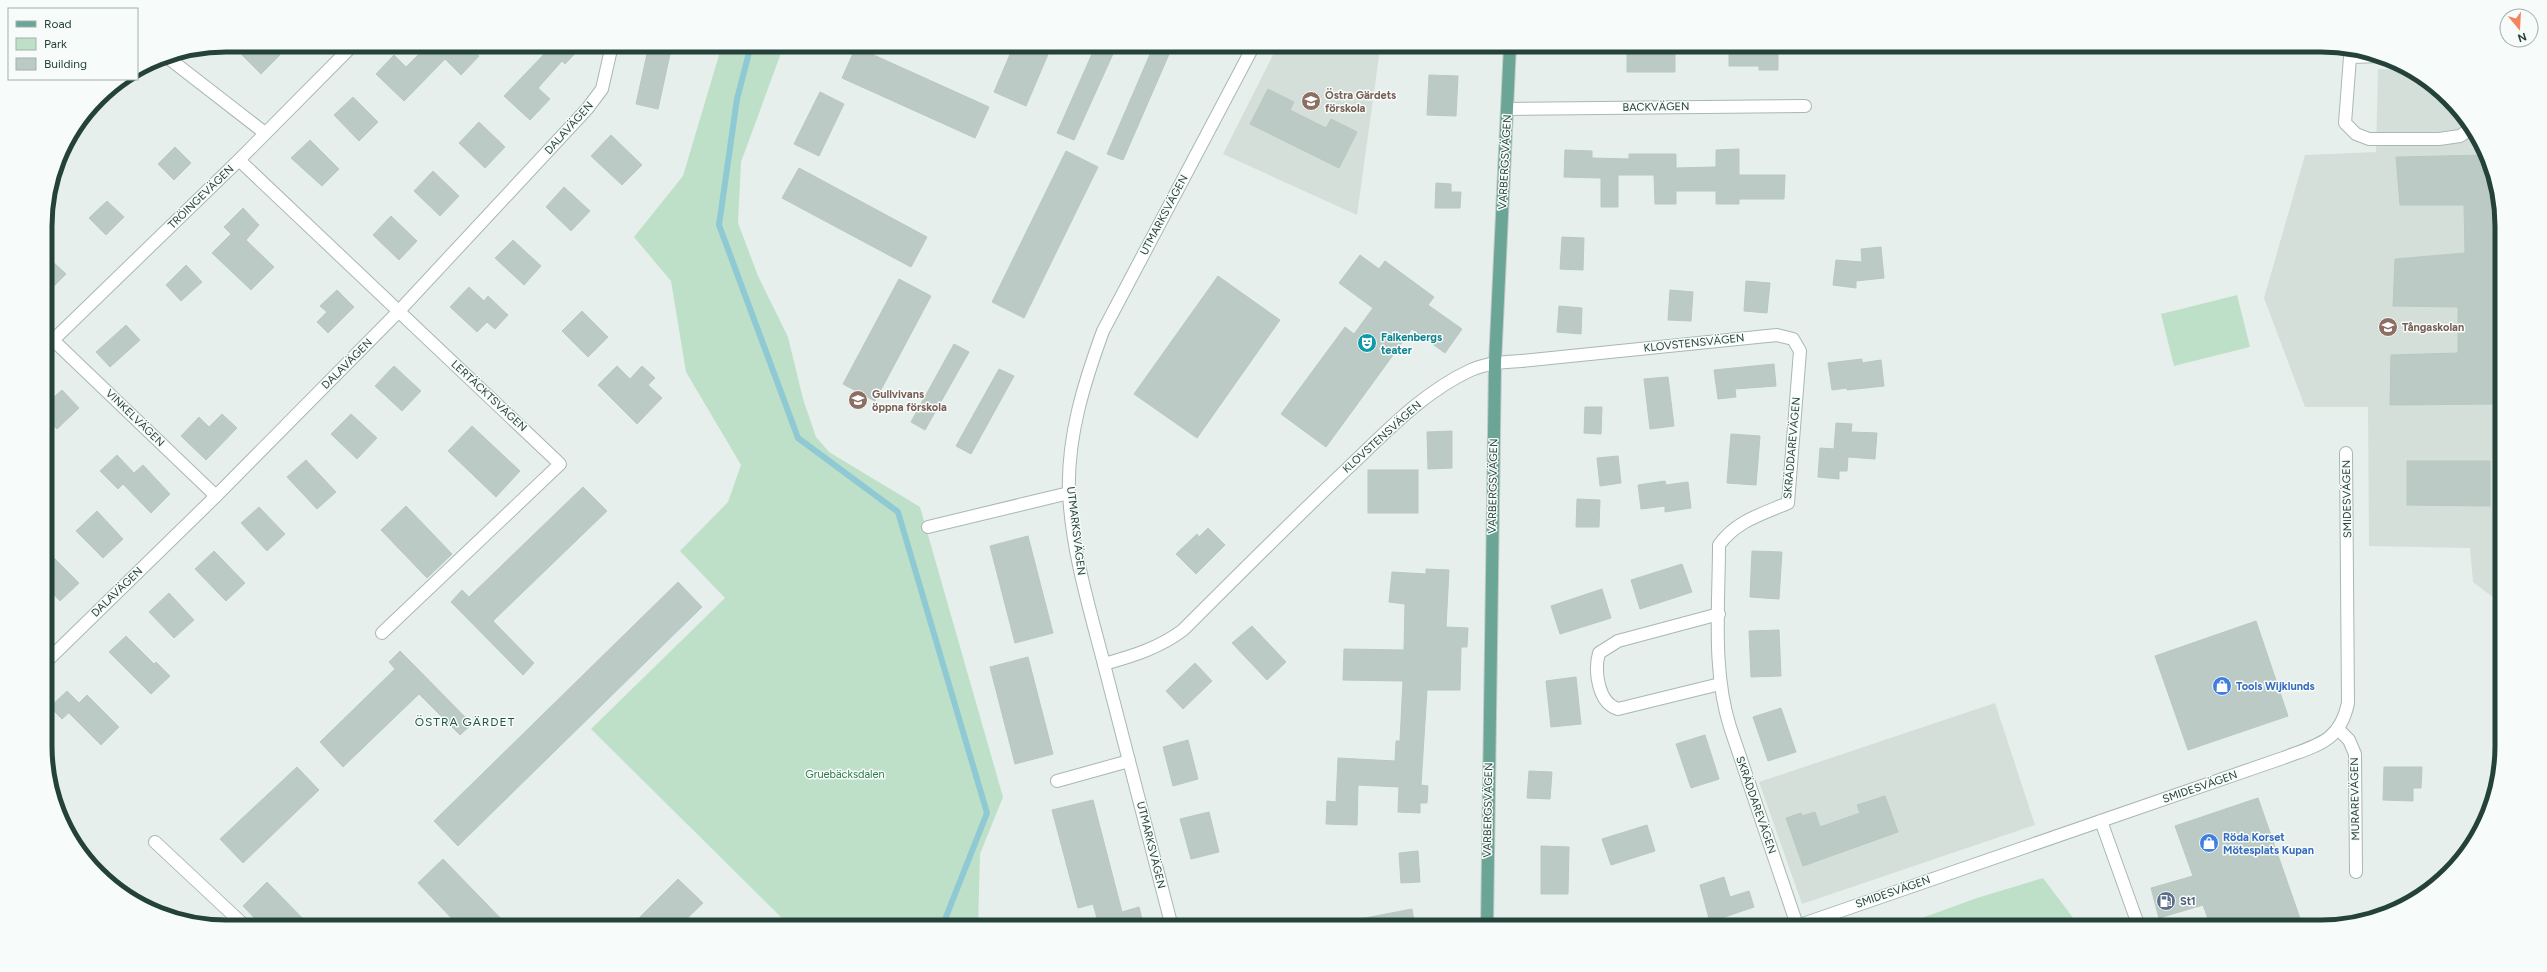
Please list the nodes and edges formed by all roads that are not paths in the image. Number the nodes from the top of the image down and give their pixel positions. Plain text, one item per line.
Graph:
1 (346, 52) edge
2 (610, 52) edge
3 (1250, 52) edge
4 (1510, 52) edge
5 (2350, 54) edge
6 (172, 60) edge
7 (1805, 106) dead end
8 (1507, 108) junction
9 (2467, 131) edge
10 (265, 133) junction
11 (239, 160) junction
12 (399, 311) junction
13 (1793, 339) joint
14 (52, 342) edge
15 (52, 346) edge
16 (1495, 364) junction
17 (2346, 453) dead end
18 (1069, 493) junction
19 (216, 496) junction
20 (928, 527) dead end
21 (1719, 614) junction
22 (382, 633) dead end
23 (52, 656) edge
24 (1104, 664) junction
25 (1720, 684) junction
26 (2339, 730) junction
27 (1129, 761) junction
28 (1057, 781) dead end
29 (2101, 821) junction
30 (155, 842) dead end
31 (2356, 872) dead end
32 (239, 920) edge
33 (1170, 920) edge
34 (1486, 920) edge
35 (1793, 920) edge
36 (1812, 920) edge
37 (2136, 920) edge

1 - 10 street, TRÖINGEVÄGEN
2 - 12 street, DALAVÄGEN
3 - 18 street, UTMARKSVÄGEN
4 - 8 main road, VARBERGSVÄGEN
5 - 9 street
6 - 10 street
7 - 8 street, BACKVÄGEN
8 - 16 main road, VARBERGSVÄGEN
10 - 11 street, TRÖINGEVÄGEN
11 - 12 street, LERTÄCKTSVÄGEN
11 - 14 street, TRÖINGEVÄGEN
12 - 19 street, DALAVÄGEN
12 - 22 street, LERTÄCKTSVÄGEN
13 - 16 street, KLOVSTENSVÄGEN
13 - 21 street, SKRÄDDAREVÄGEN
15 - 19 street, VINKELVÄGEN
16 - 24 street, KLOVSTENSVÄGEN
16 - 34 main road, VARBERGSVÄGEN
17 - 26 street, SMIDESVÄGEN
18 - 20 street
18 - 24 street, UTMARKSVÄGEN
19 - 23 street, DALAVÄGEN
21 - 25 street, SKRÄDDAREVÄGEN
21 - 25 street
24 - 27 street, UTMARKSVÄGEN
25 - 35 street, SKRÄDDAREVÄGEN
26 - 29 street, SMIDESVÄGEN
26 - 31 street, MURAREVÄGEN
27 - 28 street
27 - 33 street, UTMARKSVÄGEN
29 - 36 street, SMIDESVÄGEN
29 - 37 street
30 - 32 street

